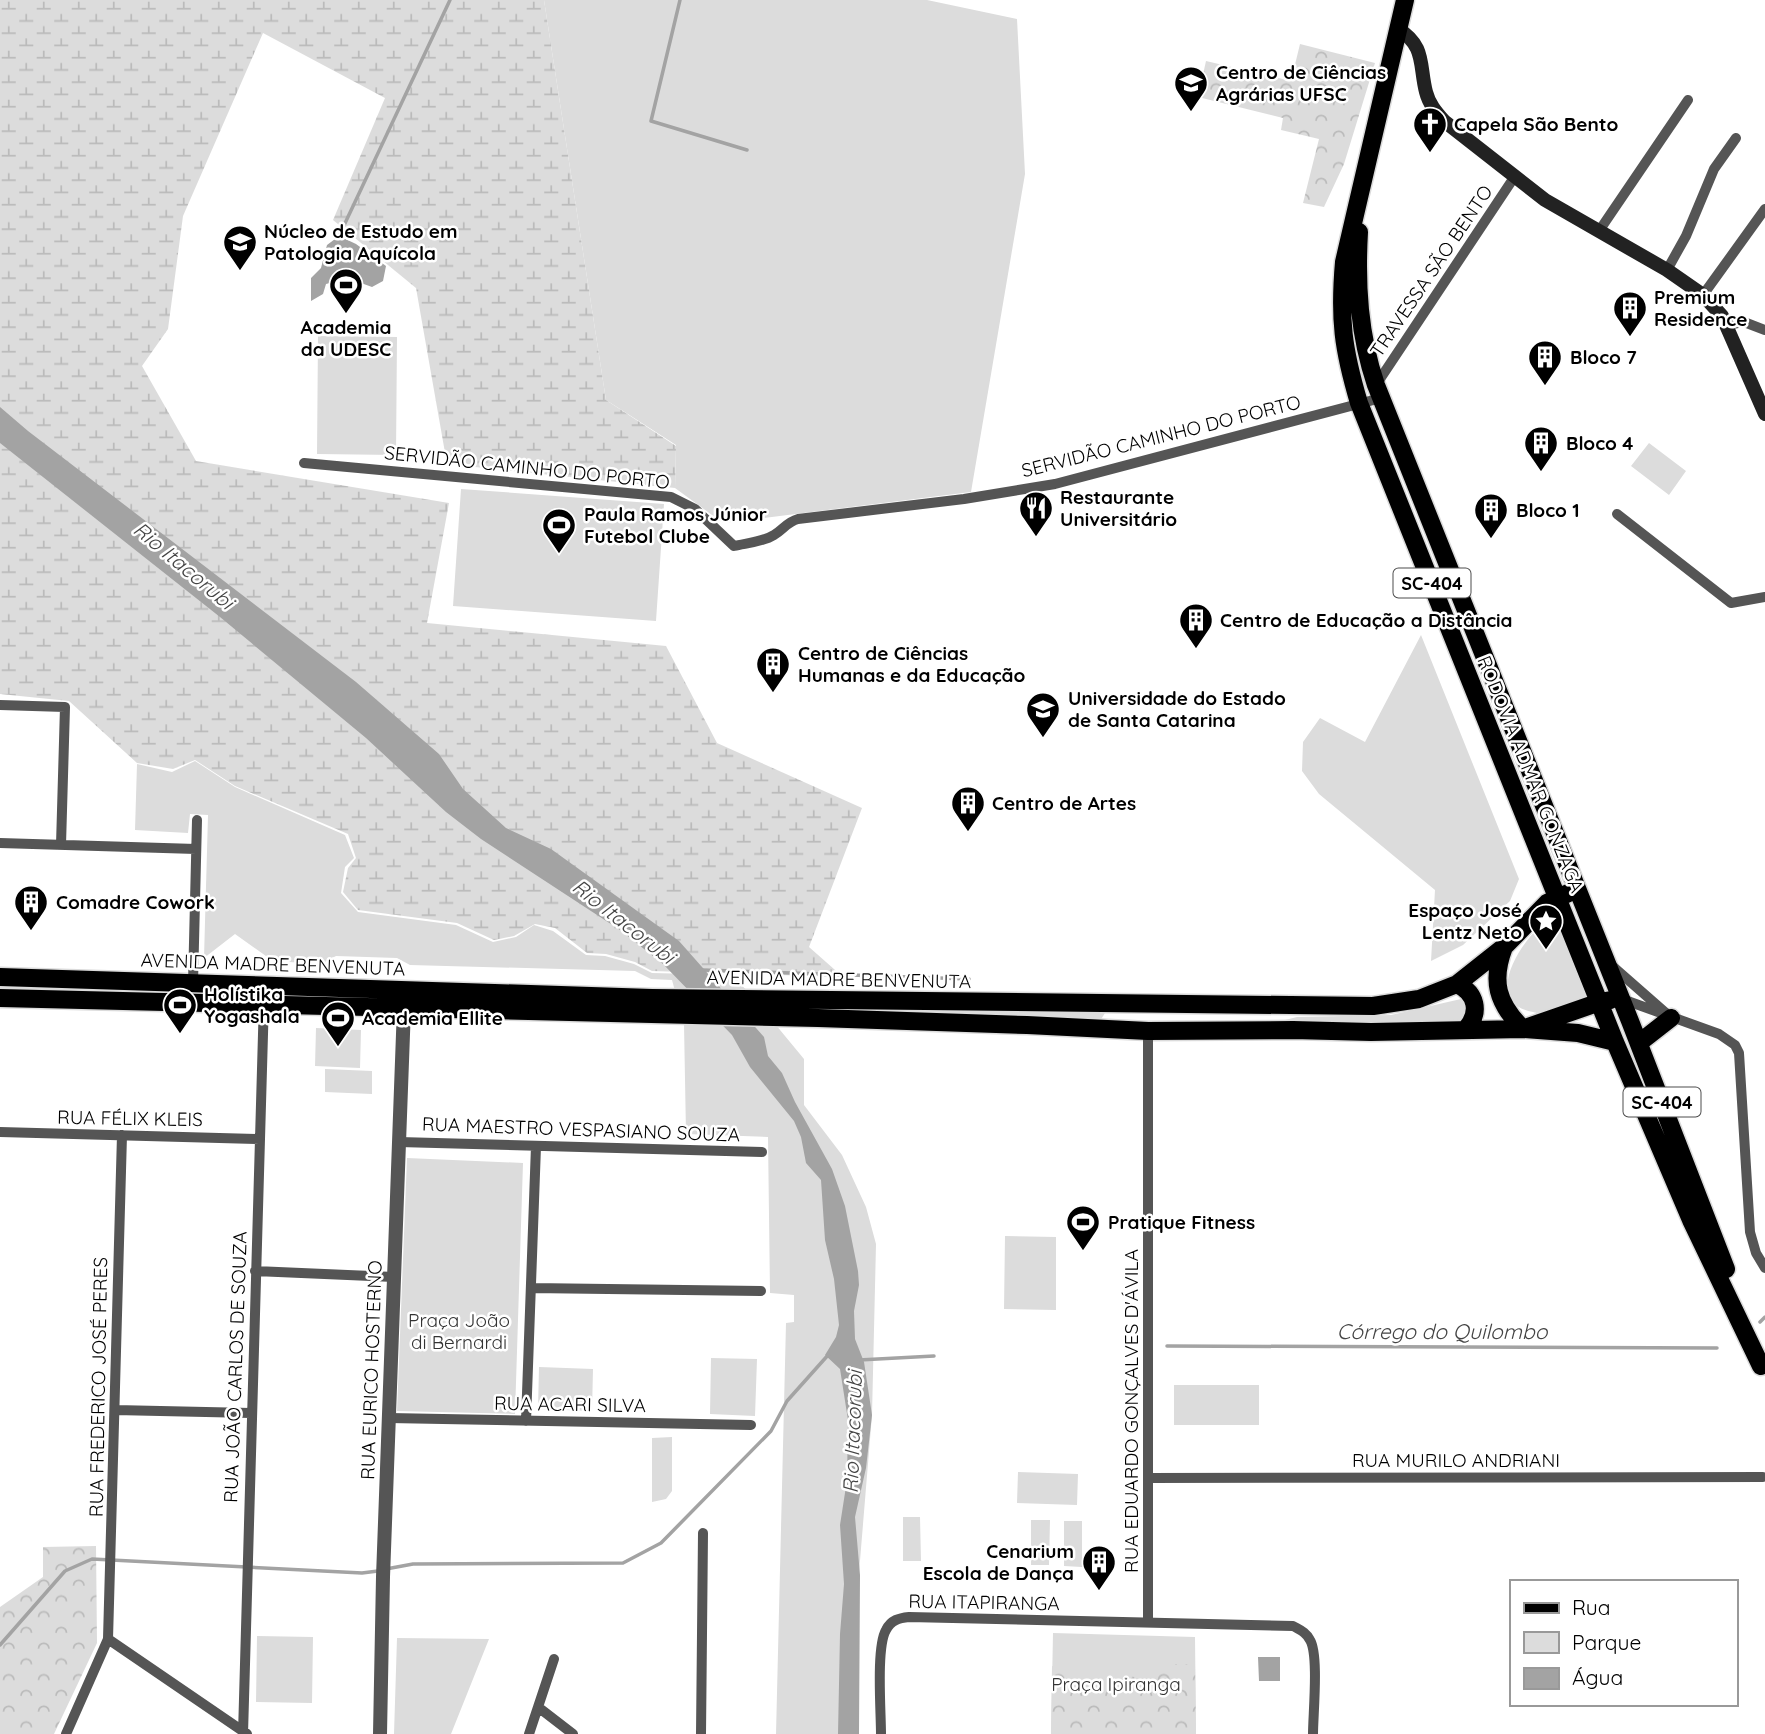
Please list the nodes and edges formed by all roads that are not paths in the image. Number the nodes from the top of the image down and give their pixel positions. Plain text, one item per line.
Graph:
1 (1405, 0) edge
2 (1398, 29) junction
3 (1688, 100) dead end
4 (1736, 138) dead end
5 (1515, 176) junction
6 (1361, 179) junction
7 (1765, 209) edge
8 (1599, 231) junction
9 (1668, 270) junction
10 (1703, 295) junction
11 (1726, 325) junction
12 (1765, 330) edge
13 (1378, 392) junction
14 (1359, 403) junction
15 (1765, 414) edge
16 (304, 463) dead end
17 (1617, 514) dead end
18 (1765, 597) edge
19 (0, 705) edge
20 (197, 820) dead end
21 (0, 843) edge
22 (61, 845) junction
23 (196, 849) junction
24 (1577, 889) junction
25 (1558, 897) junction
26 (1504, 946) junction
27 (1606, 960) junction
28 (0, 977) edge
29 (193, 983) junction
30 (1457, 984) junction
31 (264, 985) junction
32 (405, 989) junction
33 (0, 998) edge
34 (1621, 998) junction
35 (1110, 1002) junction
36 (1600, 1002) junction
37 (264, 1004) junction
38 (1186, 1004) junction
39 (404, 1007) junction
40 (1671, 1018) junction
41 (1466, 1028) junction
42 (1522, 1029) junction
43 (1098, 1030) junction
44 (1148, 1031) junction
45 (1615, 1042) junction
46 (1639, 1043) junction
47 (0, 1132) edge
48 (122, 1135) junction
49 (259, 1139) junction
50 (399, 1142) junction
51 (536, 1146) junction
52 (762, 1152) dead end
53 (1765, 1268) edge
54 (255, 1271) junction
55 (394, 1277) junction
56 (531, 1288) junction
57 (761, 1291) dead end
58 (1763, 1371) edge
59 (115, 1410) junction
60 (251, 1413) junction
61 (389, 1418) junction
62 (526, 1421) junction
63 (751, 1425) dead end
64 (1763, 1477) dead end
65 (1148, 1478) junction
66 (704, 1533) dead end
67 (1148, 1622) junction
68 (108, 1639) junction
69 (554, 1659) dead end
70 (538, 1707) junction
71 (244, 1733) edge
72 (66, 1734) edge
73 (380, 1734) edge
74 (529, 1734) edge
75 (573, 1734) edge
76 (701, 1734) edge
77 (881, 1734) edge
78 (1313, 1734) edge

1 - 2 main road, RODOVIA ADMAR GONZAGA / SC-404
2 - 5 main road
2 - 6 main road, RODOVIA ADMAR GONZAGA / SC-404
3 - 8 street
4 - 9 street
5 - 8 main road
5 - 13 street, TRAVESSA SÃO BENTO
6 - 13 main road, RODOVIA ADMAR GONZAGA / SC-404
6 - 14 main road, RODOVIA ADMAR GONZAGA / SC-404
7 - 10 street
8 - 9 main road
9 - 10 main road
10 - 11 main road
11 - 12 street
11 - 15 main road
13 - 14 street, SERVIDÃO CAMINHO DO PORTO
13 - 24 main road, RODOVIA ADMAR GONZAGA / SC-404
14 - 16 street, SERVIDÃO CAMINHO DO PORTO
14 - 25 main road, RODOVIA ADMAR GONZAGA / SC-404
17 - 18 street
19 - 22 street
20 - 23 street
21 - 22 street
22 - 23 street
23 - 29 street
24 - 25 main road, AVENIDA MADRE BENVENUTA
24 - 27 main road, RODOVIA ADMAR GONZAGA / SC-404
25 - 26 main road, AVENIDA MADRE BENVENUTA
25 - 36 main road, RODOVIA ADMAR GONZAGA / SC-404
26 - 30 main road, AVENIDA MADRE BENVENUTA
26 - 42 main road
27 - 34 main road, RODOVIA ADMAR GONZAGA / SC-404
27 - 40 street
28 - 29 main road, AVENIDA MADRE BENVENUTA
29 - 31 main road, AVENIDA MADRE BENVENUTA
30 - 38 main road, AVENIDA MADRE BENVENUTA
30 - 41 main road
31 - 32 main road, AVENIDA MADRE BENVENUTA
31 - 37 street, RUA JOÃO CARLOS DE SOUZA
32 - 35 main road, AVENIDA MADRE BENVENUTA
32 - 39 main road
33 - 37 main road, AVENIDA MADRE BENVENUTA
34 - 36 main road, AVENIDA MADRE BENVENUTA
34 - 40 street
34 - 46 main road, RODOVIA ADMAR GONZAGA / SC-404
35 - 38 main road, AVENIDA MADRE BENVENUTA
35 - 43 main road
36 - 42 main road, AVENIDA MADRE BENVENUTA
36 - 45 main road, RODOVIA ADMAR GONZAGA / SC-404
37 - 39 main road, AVENIDA MADRE BENVENUTA
37 - 49 street, RUA JOÃO CARLOS DE SOUZA
38 - 44 main road
39 - 43 main road, AVENIDA MADRE BENVENUTA
39 - 50 street, RUA EURICO HOSTERNO
40 - 46 main road
40 - 53 street
41 - 42 main road, AVENIDA MADRE BENVENUTA
41 - 44 main road, AVENIDA MADRE BENVENUTA
42 - 45 main road, AVENIDA MADRE BENVENUTA
43 - 44 main road, AVENIDA MADRE BENVENUTA
44 - 65 street, RUA EDUARDO GONÇALVES D'ÁVILA
45 - 58 main road, RODOVIA ADMAR GONZAGA / SC-404
46 - 58 main road, RODOVIA ADMAR GONZAGA / SC-404
47 - 48 street, RUA FÉLIX KLEIS
48 - 49 street, RUA FÉLIX KLEIS
48 - 59 street, RUA FREDERICO JOSÉ PERES
49 - 54 street, RUA JOÃO CARLOS DE SOUZA
50 - 51 street, RUA MAESTRO VESPASIANO SOUZA
50 - 55 street, RUA EURICO HOSTERNO
51 - 52 street, RUA MAESTRO VESPASIANO SOUZA
51 - 56 street
54 - 55 street
54 - 60 street, RUA JOÃO CARLOS DE SOUZA
55 - 61 street, RUA EURICO HOSTERNO
56 - 57 street
56 - 62 street
59 - 60 street
59 - 68 street, RUA FREDERICO JOSÉ PERES
60 - 71 street, RUA JOÃO CARLOS DE SOUZA
61 - 62 street, RUA ACARI SILVA
61 - 73 street, RUA EURICO HOSTERNO
62 - 63 street, RUA ACARI SILVA
64 - 65 street, RUA MURILO ANDRIANI
65 - 67 street, RUA EDUARDO GONÇALVES D'ÁVILA
66 - 76 street
67 - 77 street, RUA ITAPIRANGA
67 - 78 street
68 - 71 street
68 - 72 street
69 - 70 street
70 - 74 street
70 - 75 street

